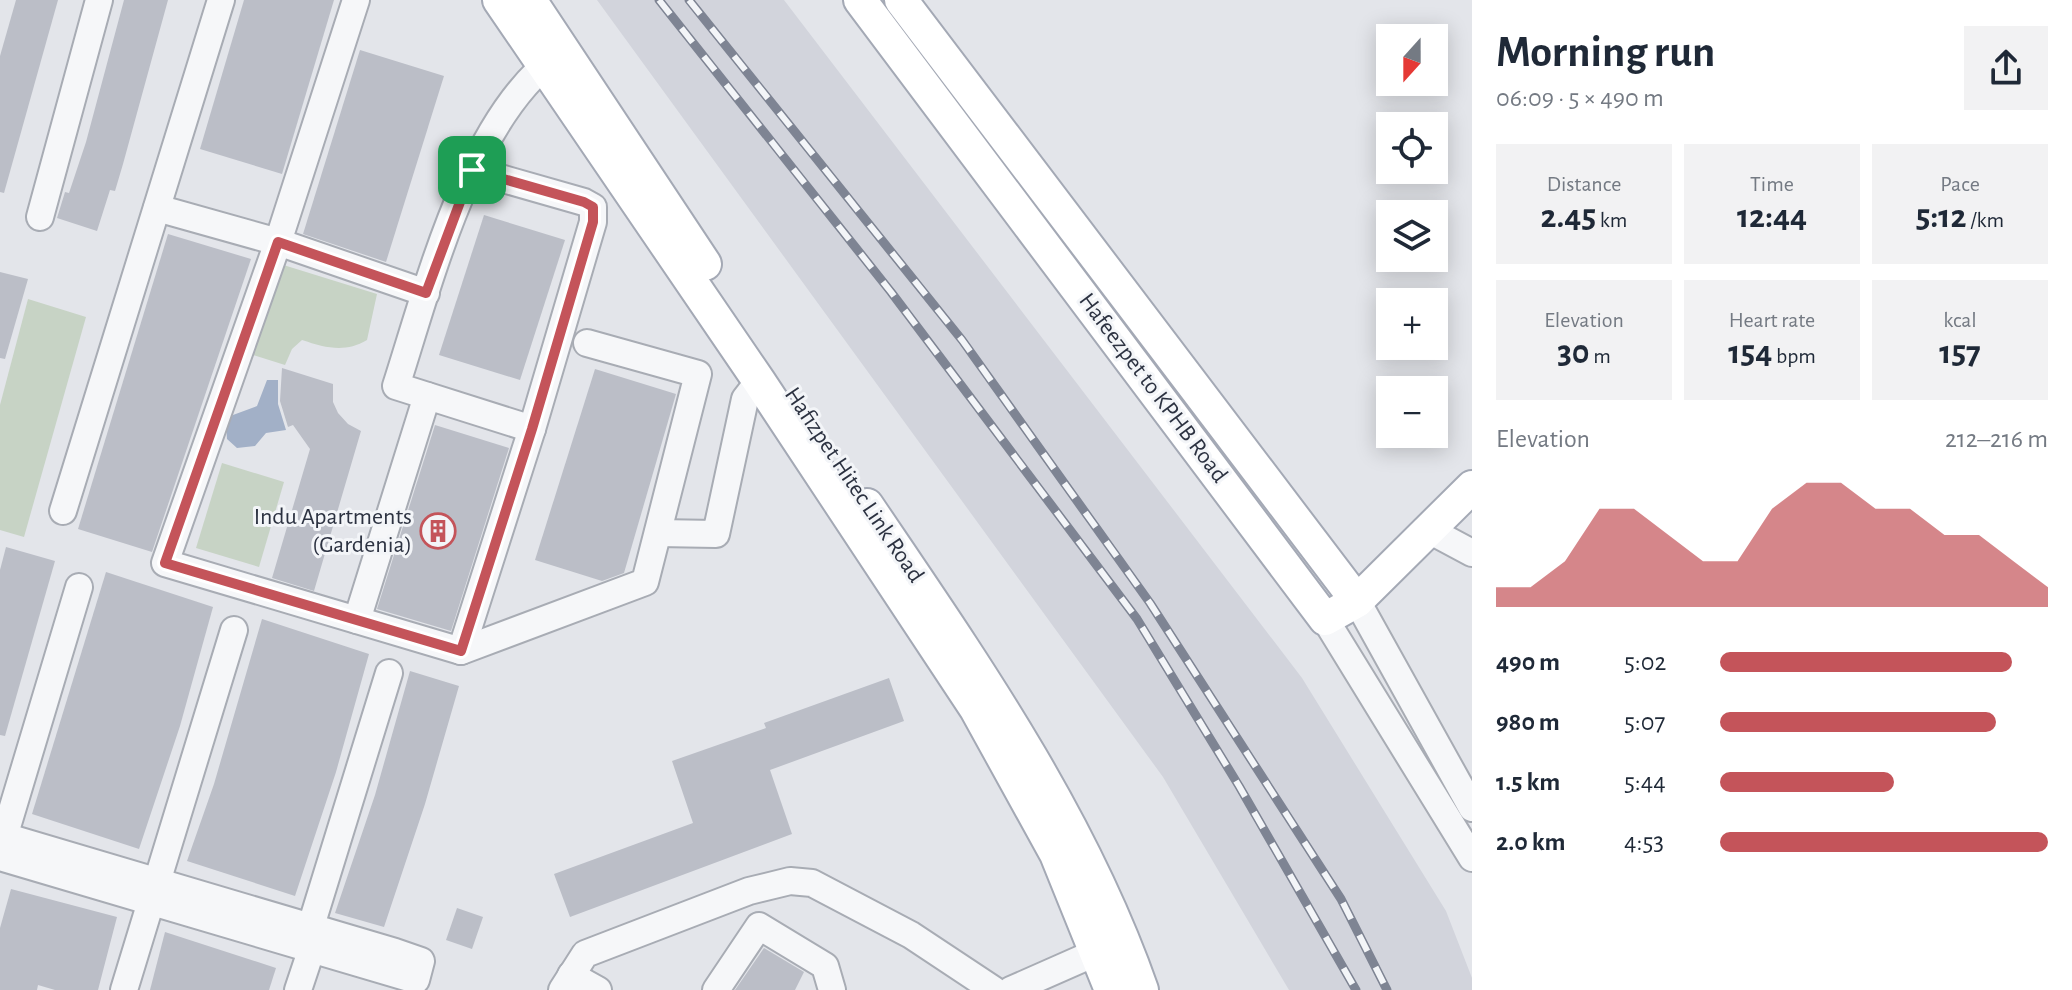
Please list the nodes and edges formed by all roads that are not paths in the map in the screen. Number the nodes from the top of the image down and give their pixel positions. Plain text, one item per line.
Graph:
1 (99, 0) edge
2 (221, 0) edge
3 (356, 0) edge
4 (499, 0) edge
5 (530, 0) edge
6 (860, 0) edge
7 (901, 0) edge
8 (555, 58) junction
9 (472, 170) junction
10 (157, 208) junction
11 (40, 217) dead end
12 (278, 242) junction
13 (426, 293) junction
14 (587, 343) dead end
15 (759, 381) junction
16 (427, 396) junction
17 (532, 429) junction
18 (1472, 487) edge
19 (63, 511) dead end
20 (1429, 530) junction
21 (658, 533) junction
22 (1472, 553) edge
23 (79, 587) dead end
24 (1357, 601) junction
25 (1325, 619) junction
26 (357, 620) junction
27 (234, 630) dead end
28 (461, 651) junction
29 (389, 673) dead end
30 (1472, 808) edge
31 (1, 843) edge
32 (1472, 858) edge
33 (155, 891) junction
34 (312, 937) junction
35 (1110, 946) junction
36 (567, 983) edge
37 (1126, 987) edge
38 (124, 990) edge
39 (298, 990) edge
40 (598, 990) edge
41 (716, 990) edge
42 (832, 990) edge
43 (994, 990) edge
44 (1011, 990) edge

1 - 11 street
2 - 10 street
3 - 12 street
4 - 8 main road
5 - 8 main road, Hafizpet Hitec Link Road
6 - 25 main road, Hafeezpet to KPHB Road
7 - 24 main road
8 - 9 street
8 - 15 main road
8 - 35 main road, Hafizpet Hitec Link Road
9 - 13 street
9 - 17 street
10 - 12 street
10 - 19 street
12 - 13 street
12 - 26 street
13 - 16 street
14 - 21 street
15 - 21 street
15 - 35 main road
16 - 17 street
16 - 26 street
17 - 28 street
18 - 20 main road
20 - 22 street
20 - 24 main road
21 - 28 street
23 - 31 street
24 - 25 main road
24 - 30 street
25 - 32 street
26 - 28 street
27 - 33 street
29 - 34 street
31 - 33 street
33 - 34 street
33 - 38 street
34 - 39 street
35 - 37 main road, Hafizpet Hitec Link Road
35 - 44 street
36 - 40 street
36 - 43 street
41 - 42 street

